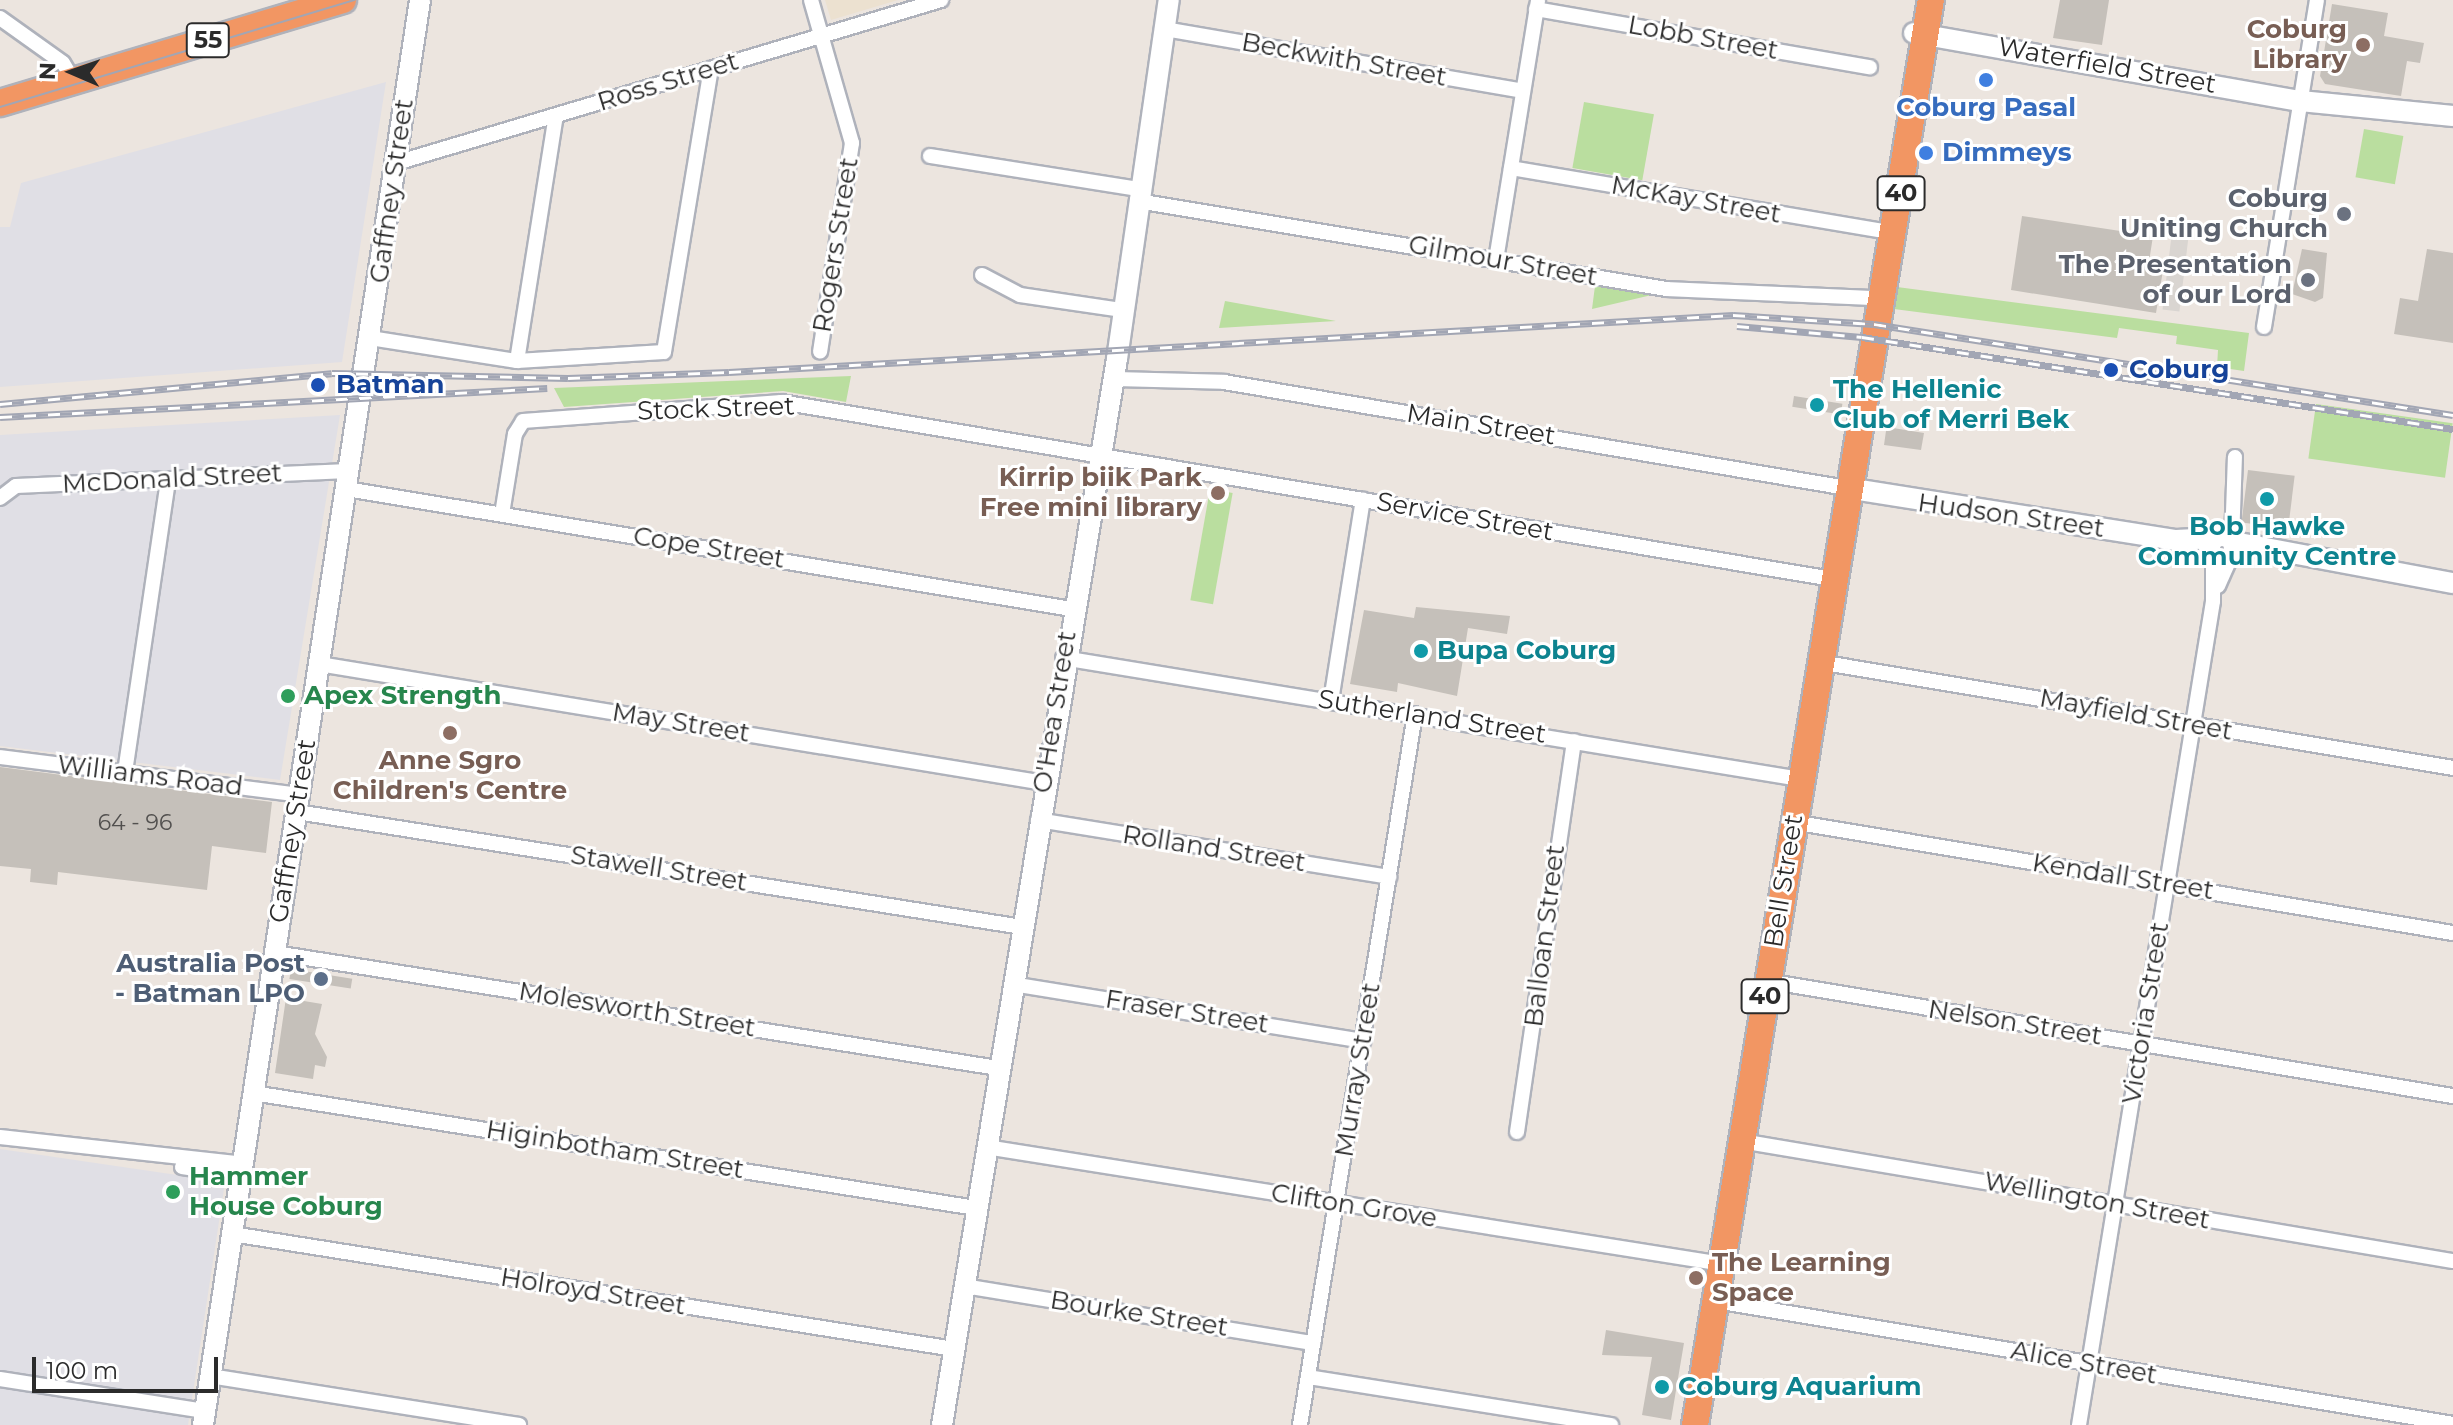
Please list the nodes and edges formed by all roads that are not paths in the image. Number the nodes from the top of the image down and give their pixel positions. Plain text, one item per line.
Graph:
1 (343, 0) edge
2 (420, 0) edge
3 (811, 0) edge
4 (941, 0) edge
5 (1169, 0) edge
6 (1920, 0) edge
7 (1931, 0) edge
8 (2317, 0) edge
9 (1537, 4) edge
10 (0, 18) edge
11 (1165, 29) junction
12 (1920, 34) junction
13 (822, 37) junction
14 (46, 51) junction
15 (1870, 67) dead end
16 (711, 69) junction
17 (62, 85) junction
18 (1523, 91) junction
19 (2300, 101) junction
20 (0, 103) edge
21 (556, 116) junction
22 (2453, 116) edge
23 (930, 156) dead end
24 (396, 163) junction
25 (1511, 168) junction
26 (1138, 195) junction
27 (1882, 231) junction
28 (1496, 260) junction
29 (982, 275) dead end
30 (1871, 298) junction
31 (1121, 310) junction
32 (2264, 327) dead end
33 (370, 338) junction
34 (820, 352) dead end
35 (517, 361) junction
36 (1113, 379) junction
37 (1863, 384) junction
38 (1099, 455) junction
39 (2235, 457) dead end
40 (347, 480) junction
41 (168, 481) junction
42 (1847, 488) junction
43 (0, 498) edge
44 (1363, 500) junction
45 (502, 514) junction
46 (2223, 548) junction
47 (1832, 579) junction
48 (2453, 583) edge
49 (1072, 609) junction
50 (1063, 658) junction
51 (1819, 662) junction
52 (319, 664) junction
53 (1331, 701) junction
54 (1415, 714) junction
55 (2193, 725) junction
56 (1574, 741) junction
57 (0, 757) edge
58 (2453, 768) edge
59 (125, 772) junction
60 (1800, 779) junction
61 (1044, 783) junction
62 (298, 804) junction
63 (1038, 820) junction
64 (1793, 822) junction
65 (1389, 877) junction
66 (2167, 884) junction
67 (1022, 927) junction
68 (2453, 933) edge
69 (275, 953) junction
70 (1767, 981) junction
71 (1012, 984) junction
72 (1363, 1041) junction
73 (2141, 1044) junction
74 (998, 1068) junction
75 (253, 1093) junction
76 (2453, 1096) edge
77 (1517, 1132) dead end
78 (0, 1137) edge
79 (1741, 1141) junction
80 (986, 1147) junction
81 (242, 1170) junction
82 (1336, 1203) junction
83 (2115, 1204) junction
84 (976, 1208) junction
85 (232, 1234) junction
86 (2453, 1261) edge
87 (1722, 1264) junction
88 (964, 1286) junction
89 (1716, 1301) junction
90 (1313, 1343) junction
91 (954, 1349) junction
92 (2089, 1364) junction
93 (210, 1376) junction
94 (1308, 1377) junction
95 (0, 1379) edge
96 (204, 1418) edge
97 (2453, 1424) edge
98 (519, 1425) edge
99 (942, 1425) edge
100 (1300, 1425) edge
101 (1611, 1425) edge
102 (1695, 1425) edge
103 (2079, 1425) edge

1 - 17 highway, 55
2 - 24 street, Gaffney Street
3 - 13 street, Rogers Street
4 - 13 street, Ross Street
5 - 11 street, O'Hea Street
6 - 12 highway, Bell Street / 40
7 - 12 highway, Bell Street / 40
8 - 19 street
9 - 15 street, Lobb Street
9 - 18 street
10 - 14 street
11 - 18 street, Beckwith Street
11 - 26 street, O'Hea Street
12 - 19 street, Waterfield Street
12 - 27 highway, Bell Street / 40
12 - 37 highway, Bell Street / 40
13 - 16 street, Ross Street
13 - 34 street, Rogers Street
14 - 17 street
14 - 17 street
16 - 21 street, Ross Street
16 - 35 street
17 - 20 highway, 55
18 - 25 street
19 - 22 street, Waterfield Street
19 - 32 street
21 - 24 street, Ross Street
21 - 35 street
23 - 26 street, Gilmour Street
24 - 33 street, Gaffney Street
25 - 27 street, McKay Street
25 - 28 street
26 - 28 street, Gilmour Street
26 - 31 street, O'Hea Street
27 - 30 highway, Bell Street / 40
28 - 30 street, Gilmour Street
29 - 31 street
30 - 37 highway, Bell Street / 40
31 - 36 street, O'Hea Street
33 - 35 street
33 - 40 street, Gaffney Street
36 - 38 street, O'Hea Street
36 - 42 street, Main Street
37 - 42 highway, Bell Street / 40
38 - 44 street, Service Street
38 - 45 street, Stock Street
38 - 49 street, O'Hea Street
39 - 46 street, Victoria Street
40 - 41 street, McDonald Street
40 - 45 street, Cope Street
40 - 52 street, Gaffney Street
41 - 43 street, McDonald Street
41 - 59 street
42 - 46 street, Hudson Street
42 - 47 highway, Bell Street / 40
44 - 47 street, Service Street
44 - 53 street
45 - 49 street, Cope Street
46 - 48 street, Hudson Street
46 - 55 street, Victoria Street
47 - 51 highway, Bell Street / 40
49 - 50 street, O'Hea Street
50 - 53 street, Sutherland Street
50 - 61 street, O'Hea Street
51 - 55 street, Mayfield Street
51 - 60 highway, Bell Street / 40
52 - 61 street, May Street
52 - 62 street, Gaffney Street
53 - 54 street, Sutherland Street
54 - 56 street, Sutherland Street
54 - 65 street, Murray Street
55 - 58 street, Mayfield Street
55 - 66 street, Victoria Street
56 - 60 street, Sutherland Street
56 - 77 street, Balloan Street
57 - 59 street, Williams Road
59 - 62 street, Williams Road
60 - 64 highway, Bell Street / 40
61 - 63 street, O'Hea Street
62 - 67 street, Stawell Street
62 - 69 street, Gaffney Street
63 - 65 street, Rolland Street
63 - 67 street, O'Hea Street
64 - 66 street, Kendall Street
64 - 70 highway, Bell Street / 40
65 - 72 street, Murray Street
66 - 68 street, Kendall Street
66 - 73 street, Victoria Street
67 - 71 street, O'Hea Street
69 - 74 street, Molesworth Street
69 - 75 street, Gaffney Street
70 - 73 street, Nelson Street
70 - 79 highway, Bell Street / 40
71 - 72 street, Fraser Street
71 - 74 street, O'Hea Street
72 - 82 street, Murray Street
73 - 76 street, Nelson Street
73 - 83 street, Victoria Street
74 - 80 street, O'Hea Street
75 - 81 street, Gaffney Street
75 - 84 street, Higinbotham Street
78 - 81 street
79 - 83 street, Wellington Street
79 - 87 highway, Bell Street / 40
80 - 82 street, Clifton Grove
80 - 84 street, O'Hea Street
81 - 85 street, Gaffney Street
82 - 87 street, Clifton Grove
82 - 90 street, Murray Street
83 - 86 street, Wellington Street
83 - 92 street, Victoria Street
84 - 88 street, O'Hea Street
85 - 91 street, Holroyd Street
85 - 93 street, Gaffney Street
87 - 89 highway, Bell Street / 40
88 - 90 street, Bourke Street
88 - 91 street, O'Hea Street
89 - 92 street, Alice Street
89 - 102 highway, Bell Street / 40
90 - 94 street, Murray Street
91 - 99 street, O'Hea Street
92 - 97 street, Alice Street
92 - 103 street, Victoria Street
93 - 96 street, Gaffney Street
93 - 98 street
94 - 100 street, Murray Street
94 - 101 street
95 - 96 street

